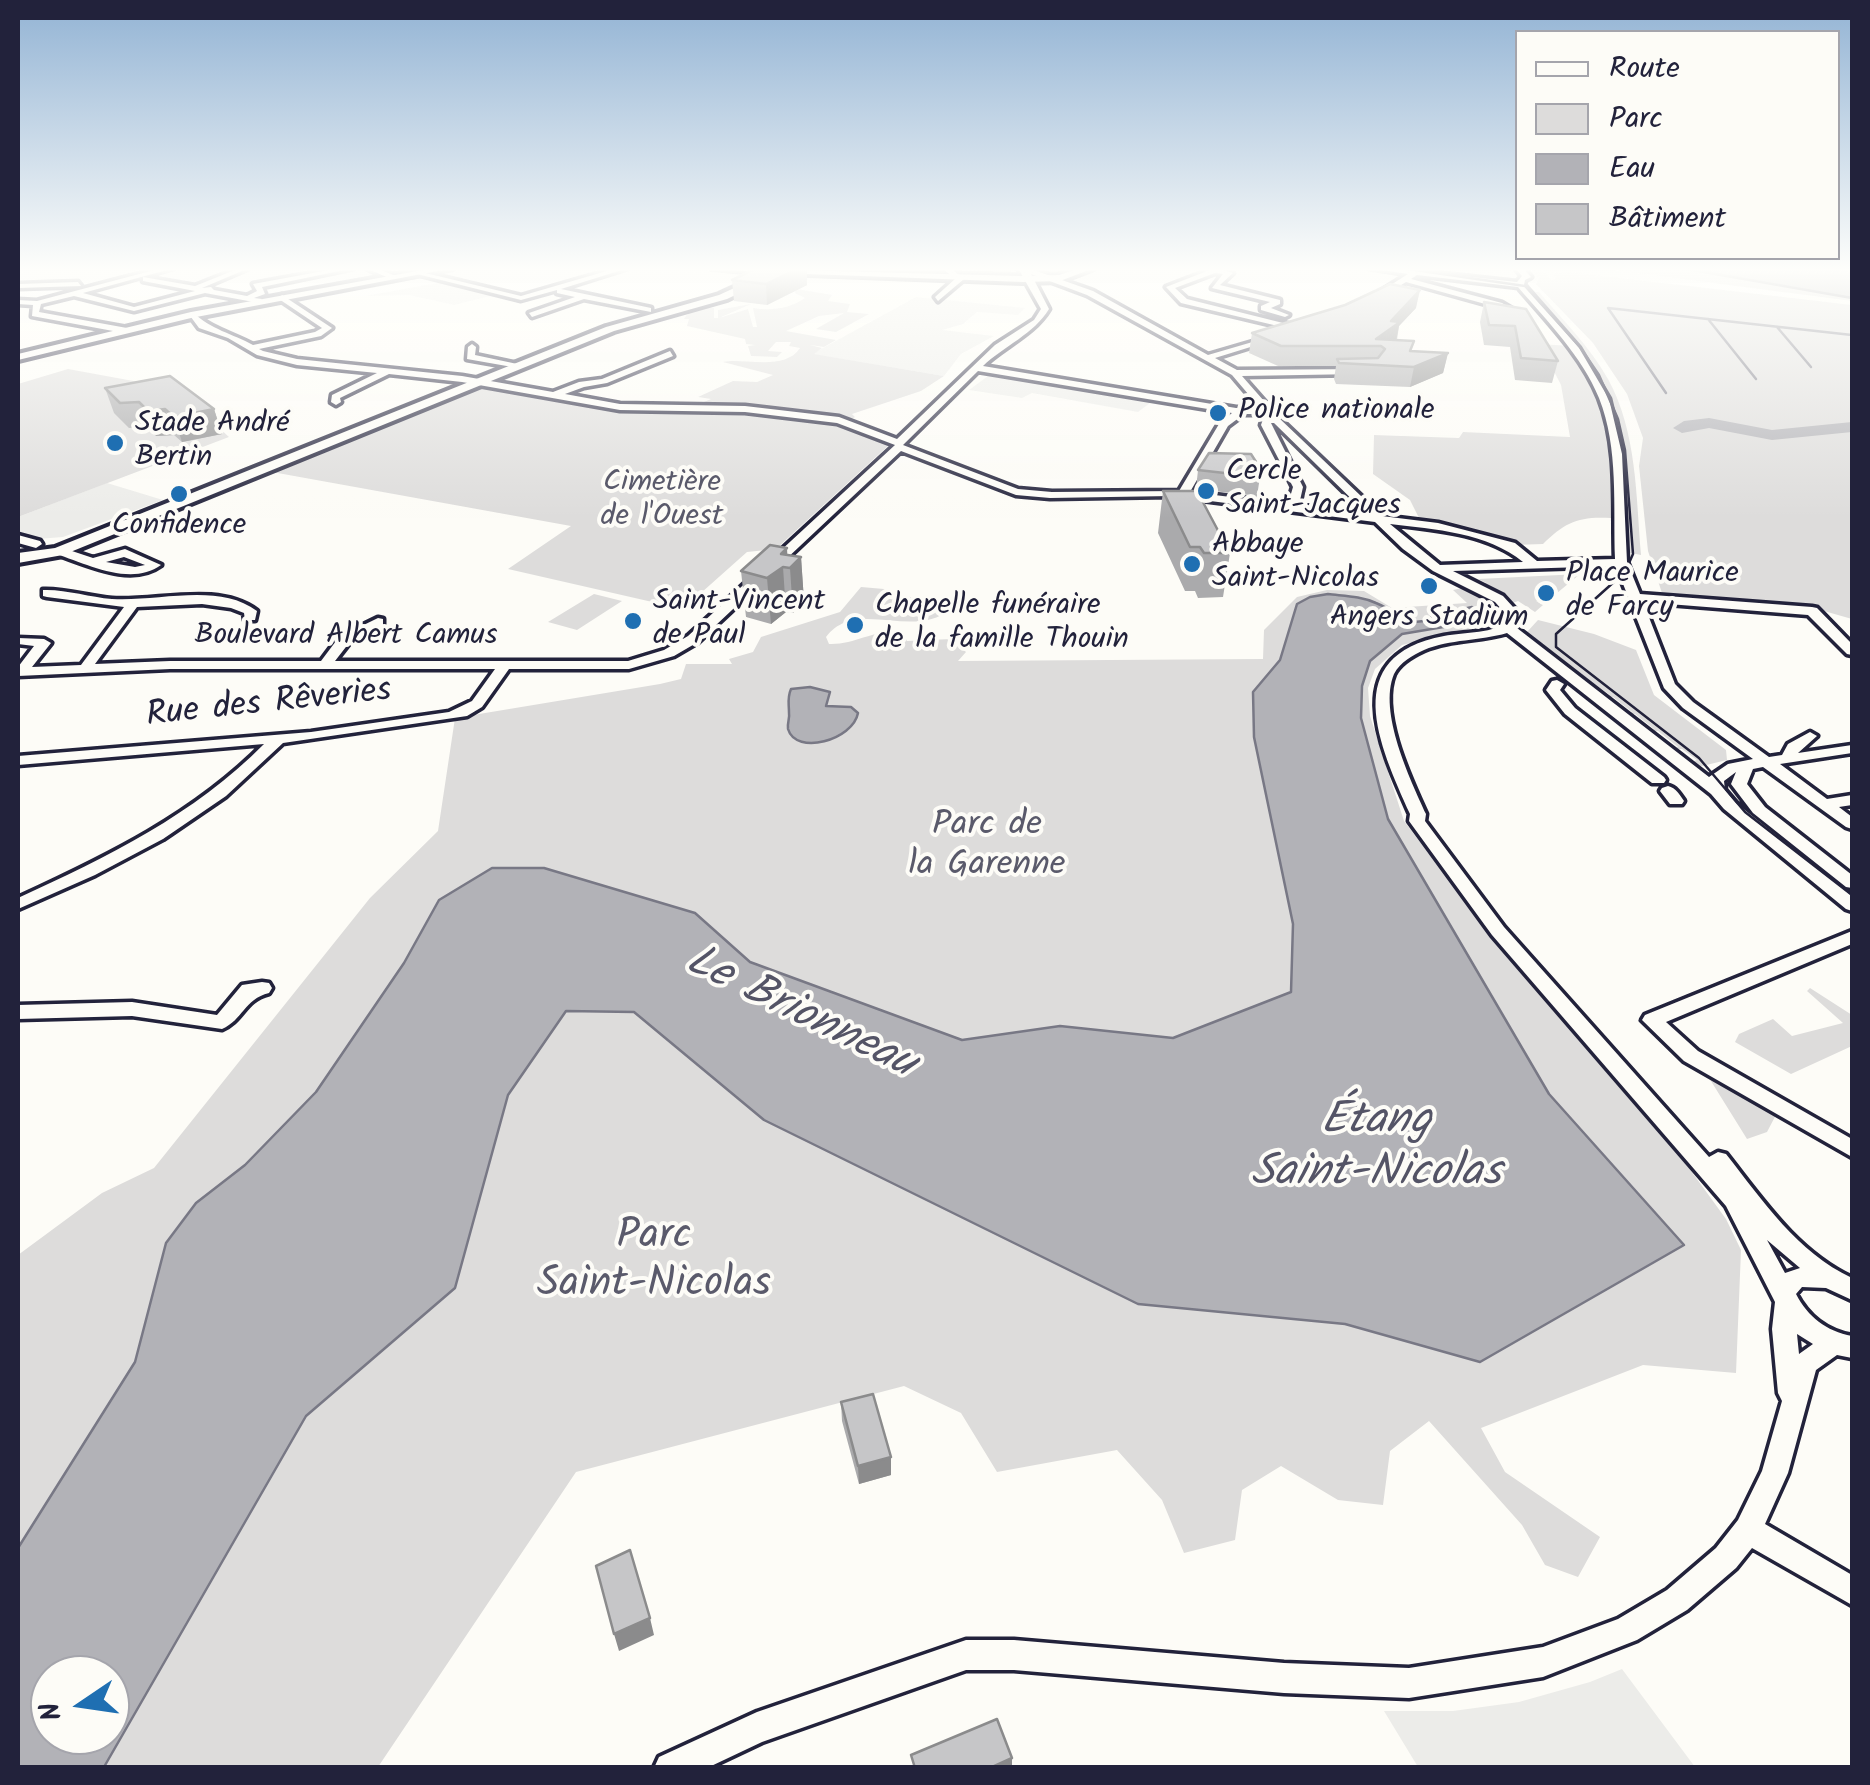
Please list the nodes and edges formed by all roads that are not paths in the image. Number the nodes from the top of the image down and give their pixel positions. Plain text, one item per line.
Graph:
1 (43, 351) edge
2 (261, 351) edge
3 (470, 351) edge
4 (546, 351) edge
5 (994, 351) edge
6 (1199, 351) edge
7 (1228, 351) edge
8 (1575, 351) edge
9 (670, 354) dead end
10 (1210, 357) junction
11 (18, 358) edge
12 (514, 364) junction
13 (977, 368) junction
14 (386, 372) junction
15 (1374, 372) edge
16 (1235, 374) junction
17 (470, 381) junction
18 (1157, 383) dead end
19 (1122, 392) junction
20 (554, 396) junction
21 (336, 402) dead end
22 (1240, 412) junction
23 (1272, 416) junction
24 (899, 445) junction
25 (1183, 494) junction
26 (1293, 508) junction
27 (1377, 519) junction
28 (18, 539) edge
29 (62, 546) junction
30 (28, 555) edge
31 (96, 562) dead end
32 (1621, 562) junction
33 (1533, 564) junction
34 (1437, 568) junction
35 (46, 593) dead end
36 (1636, 598) junction
37 (134, 603) junction
38 (250, 617) dead end
39 (378, 622) dead end
40 (1509, 628) junction
41 (23, 641) dead end
42 (1525, 642) junction
43 (1852, 651) edge
44 (664, 655) junction
45 (86, 666) junction
46 (325, 666) junction
47 (504, 667) junction
48 (19, 672) edge
49 (670, 673) dead end
50 (1579, 683) junction
51 (1557, 684) junction
52 (1810, 736) dead end
53 (276, 739) junction
54 (1852, 748) edge
55 (1788, 759) junction
56 (18, 760) edge
57 (1768, 762) junction
58 (1747, 764) junction
59 (1717, 785) junction
60 (1662, 786) dead end
61 (1852, 800) edge
62 (1824, 804) junction
63 (1852, 824) edge
64 (1852, 883) edge
65 (18, 904) edge
66 (1852, 905) edge
67 (1852, 938) edge
68 (262, 988) dead end
69 (18, 1012) edge
70 (1597, 1041) junction
71 (1852, 1149) edge
72 (1842, 1284) edge
73 (1785, 1298) junction
74 (1843, 1345) edge
75 (1791, 1407) junction
76 (1748, 1530) junction
77 (1852, 1590) edge
78 (670, 1768) edge

1 - 11 main road
2 - 14 street
3 - 12 street
4 - 12 main road
5 - 13 street
6 - 10 street
7 - 10 street
8 - 32 street
9 - 20 street
10 - 16 street
12 - 17 main road
13 - 19 street
13 - 24 street
14 - 17 street
14 - 21 street
15 - 16 street
16 - 23 street
17 - 20 street
17 - 29 main road
18 - 19 street
19 - 22 street
20 - 24 street
22 - 23 street
22 - 25 street
23 - 26 street
23 - 27 street
24 - 25 street
24 - 44 street
25 - 26 street
26 - 27 street
27 - 33 street
27 - 34 street
28 - 30 street
29 - 30 main road
29 - 31 street
32 - 33 street
32 - 36 street
33 - 34 street
34 - 40 street
35 - 37 street
36 - 43 street
36 - 57 street
37 - 38 street
37 - 45 street
39 - 46 street
40 - 42 street
40 - 70 street
41 - 48 street, Boulevard Albert Camus
42 - 50 street
42 - 51 street
44 - 47 street, Boulevard Albert Camus
44 - 49 street
45 - 46 street, Boulevard Albert Camus
45 - 48 street, Boulevard Albert Camus
46 - 47 street, Boulevard Albert Camus
47 - 53 street, Rue des Rêveries
50 - 51 street
50 - 59 street
51 - 60 street
52 - 55 street
53 - 56 street, Rue des Rêveries
53 - 65 street
54 - 55 street
55 - 57 street
57 - 58 street
57 - 62 street
58 - 59 street
58 - 64 street
59 - 66 street
61 - 62 street
62 - 63 street
67 - 71 street
68 - 69 street
70 - 72 street
70 - 73 street
72 - 73 street
73 - 74 street
73 - 75 street
74 - 75 street
75 - 76 street
76 - 77 street
76 - 78 street

